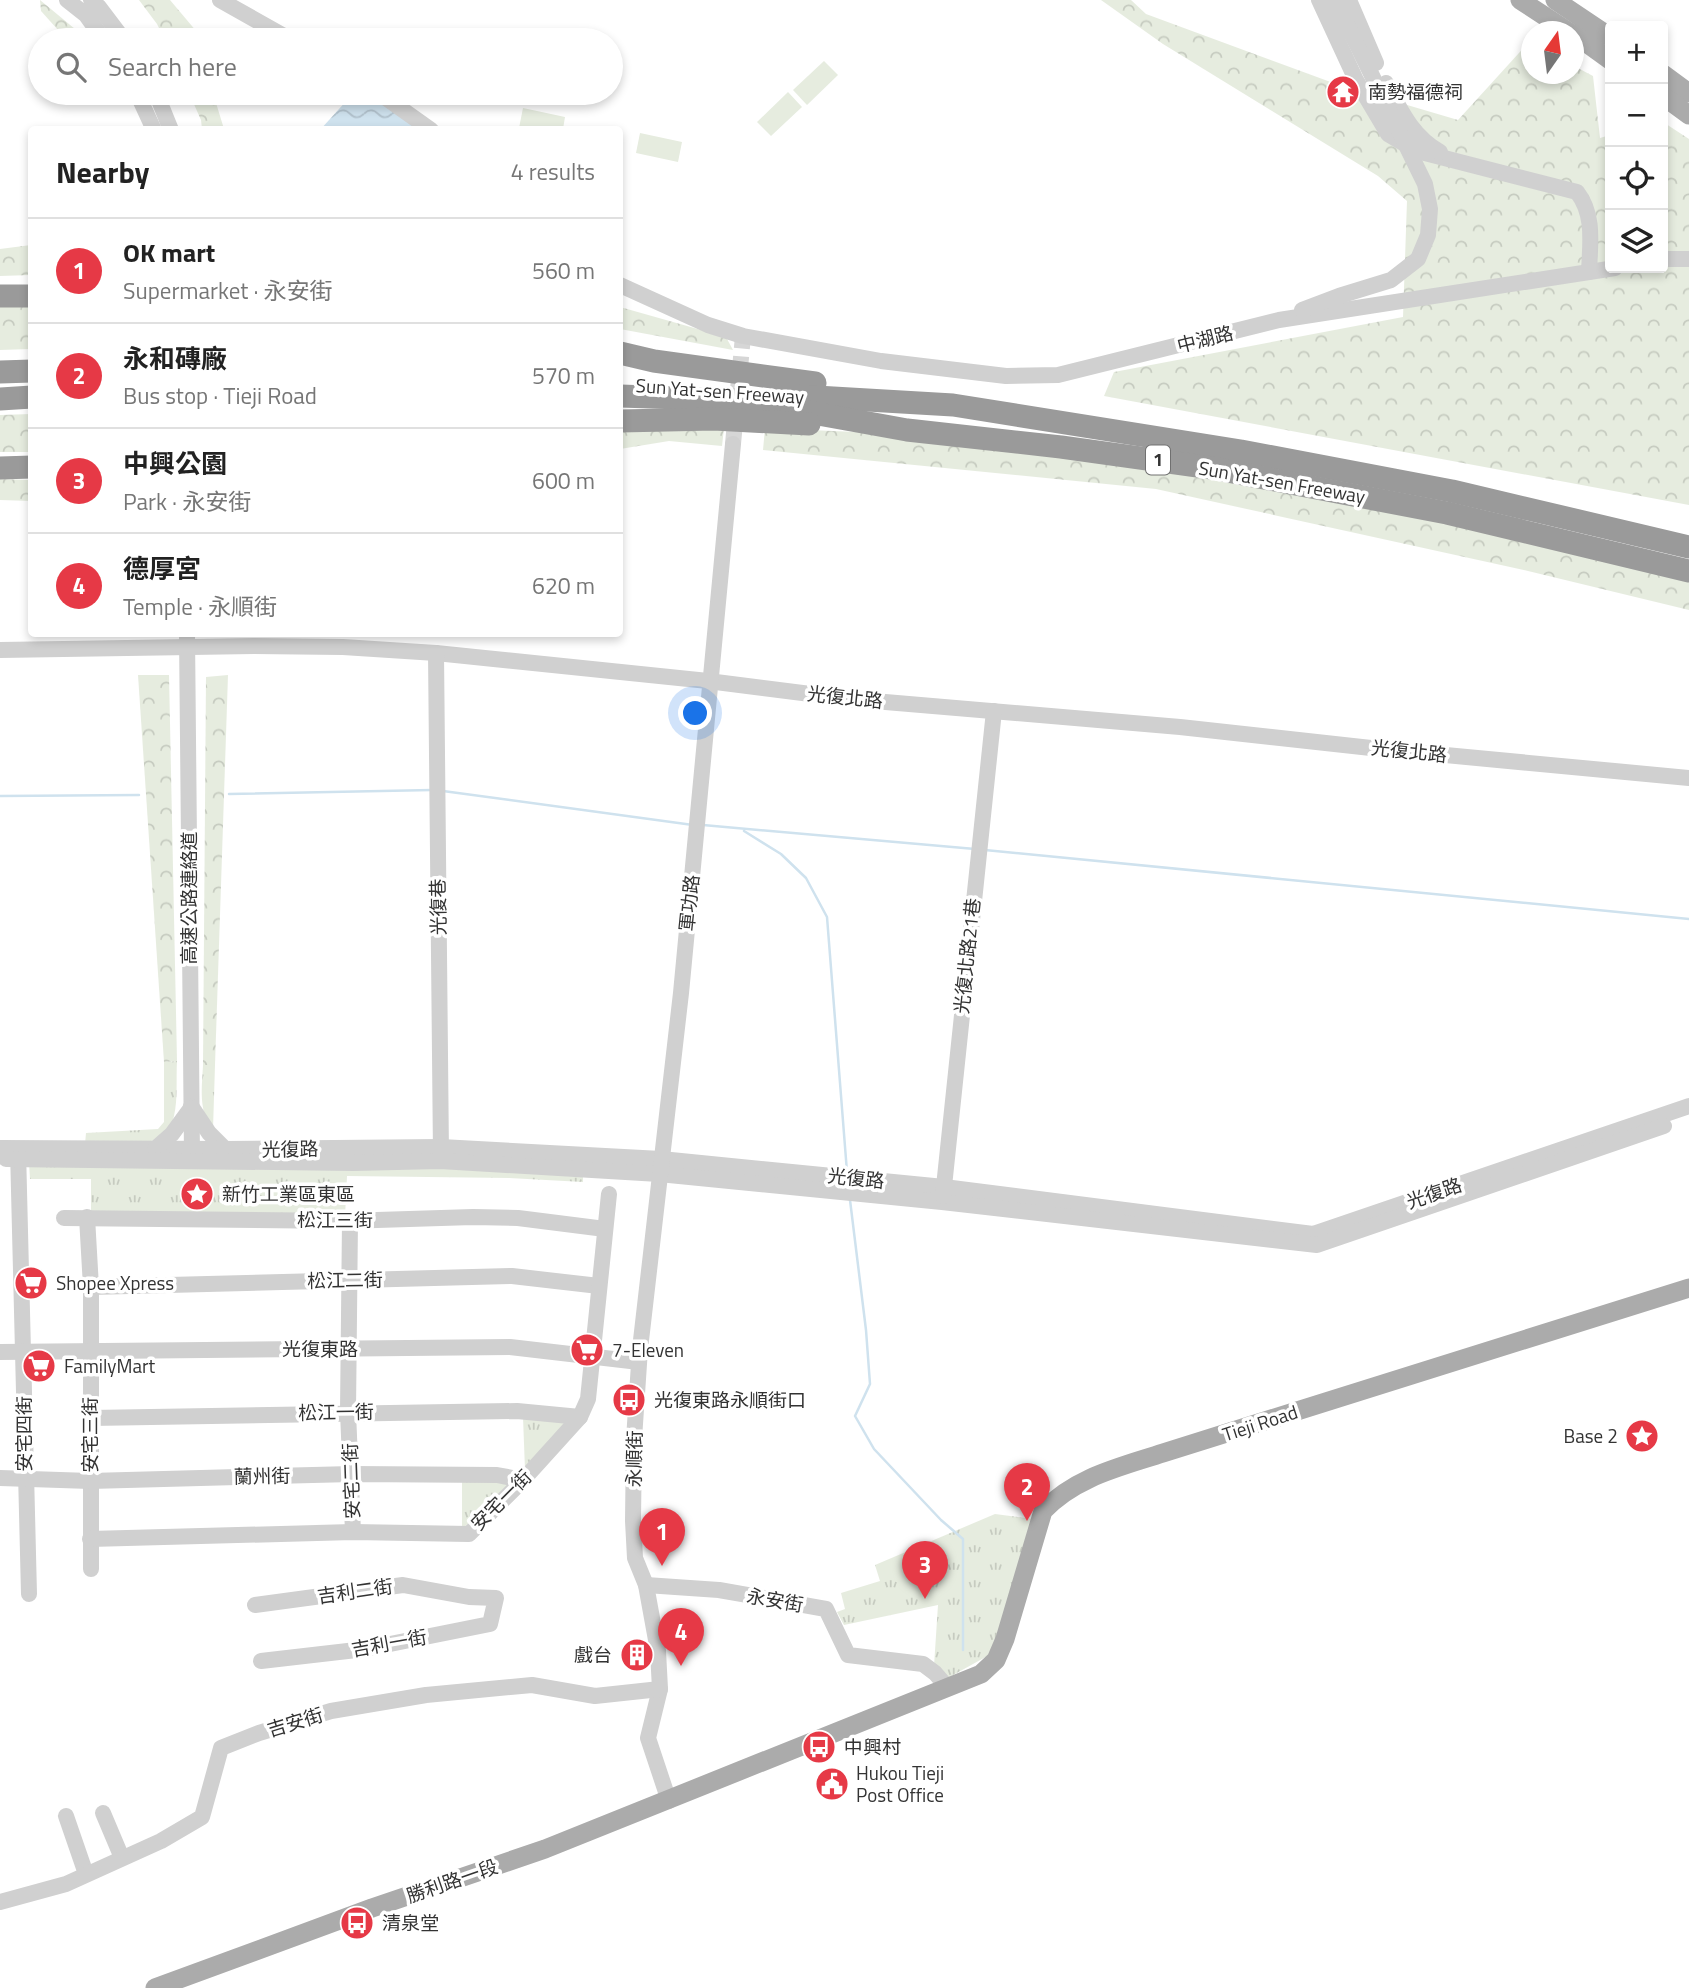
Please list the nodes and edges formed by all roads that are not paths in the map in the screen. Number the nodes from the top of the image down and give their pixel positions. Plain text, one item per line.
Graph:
1 (67, 0) edge
2 (91, 0) edge
3 (220, 0) edge
4 (1319, 0) edge
5 (1335, 0) edge
6 (1349, 0) edge
7 (1520, 0) edge
8 (1556, 0) edge
9 (1552, 21) edge
10 (95, 28) edge
11 (115, 28) edge
12 (270, 28) edge
13 (1605, 34) edge
14 (1584, 42) edge
15 (1605, 56) edge
16 (1668, 78) edge
17 (1689, 93) edge
18 (1668, 100) edge
19 (143, 105) edge
20 (161, 105) edge
21 (396, 105) edge
22 (1689, 115) edge
23 (152, 126) edge
24 (169, 126) edge
25 (426, 126) edge
26 (1451, 158) junction
27 (1668, 259) edge
28 (1689, 259) edge
29 (1605, 270) edge
30 (1589, 272) junction
31 (623, 286) edge
32 (0, 296) edge
33 (28, 296) edge
34 (1279, 320) junction
35 (623, 354) edge
36 (28, 371) edge
37 (0, 372) edge
38 (623, 384) edge
39 (623, 396) edge
40 (28, 397) edge
41 (0, 399) edge
42 (953, 405) junction
43 (623, 421) edge
44 (907, 430) junction
45 (733, 444) tunnel mouth
46 (28, 467) edge
47 (0, 468) edge
48 (1689, 547) edge
49 (1689, 572) edge
50 (187, 637) edge
51 (0, 650) edge
52 (436, 653) junction
53 (708, 681) junction
54 (994, 711) junction
55 (1689, 778) edge
56 (1689, 1106) edge
57 (191, 1107) junction
58 (1689, 1117) edge
59 (0, 1148) edge
60 (155, 1149) junction
61 (225, 1149) junction
62 (19, 1153) junction
63 (441, 1154) junction
64 (192, 1155) junction
65 (0, 1159) edge
66 (660, 1167) junction
67 (609, 1194) dead end
68 (943, 1195) junction
69 (87, 1217) junction
70 (64, 1218) dead end
71 (350, 1220) junction
72 (604, 1229) junction
73 (349, 1280) junction
74 (599, 1286) junction
75 (91, 1287) junction
76 (1689, 1288) edge
77 (348, 1349) junction
78 (90, 1350) junction
79 (0, 1352) edge
80 (24, 1352) junction
81 (592, 1356) junction
82 (639, 1362) junction
83 (348, 1412) junction
84 (580, 1417) junction
85 (91, 1418) junction
86 (352, 1474) junction
87 (0, 1478) edge
88 (24, 1479) junction
89 (523, 1480) junction
90 (90, 1481) junction
91 (353, 1532) junction
92 (90, 1539) junction
93 (91, 1569) dead end
94 (646, 1585) junction
95 (29, 1594) dead end
96 (496, 1598) joint
97 (255, 1605) dead end
98 (261, 1661) dead end
99 (948, 1688) junction
100 (660, 1689) junction
101 (669, 1801) junction
102 (103, 1814) dead end
103 (66, 1816) dead end
104 (122, 1858) junction
105 (86, 1874) junction
106 (0, 1902) edge
107 (155, 1988) edge

1 - 10 street
2 - 11 street
3 - 12 street
4 - 26 street
5 - 34 street
6 - 26 street
7 - 9 main road
8 - 13 main road
14 - 15 main road
16 - 17 main road
18 - 22 main road
19 - 23 street
20 - 24 street
21 - 25 street
26 - 30 street
27 - 28 street
29 - 30 street, 中湖路
30 - 34 street, 中湖路
31 - 34 street, 中湖路
32 - 33 highway
35 - 42 highway
36 - 37 highway
38 - 42 highway, Sun Yat-sen Freeway / 1
39 - 44 highway, Sun Yat-sen Freeway / 1
40 - 41 highway
42 - 48 highway, Sun Yat-sen Freeway / 1
43 - 44 highway
44 - 49 highway, Sun Yat-sen Freeway / 1
45 - 53 street, 軍功路
46 - 47 highway
50 - 57 street, 高速公路連絡道
51 - 52 street, 光復北路
52 - 53 street, 光復北路
52 - 63 street, 光復巷
53 - 54 street, 光復北路
53 - 66 street, 軍功路
54 - 55 street, 光復北路
54 - 68 street, 光復北路21巷
56 - 68 street, 光復路
57 - 60 street
57 - 61 street
57 - 64 street, 高速公路連絡道
58 - 68 street, 光復路
59 - 62 street, 光復路
60 - 62 street, 光復路
60 - 64 street, 光復路
61 - 63 street, 光復路
61 - 64 street, 光復路
62 - 64 street, 光復路
62 - 65 street, 光復路
62 - 80 street, 安宅四街
63 - 64 street, 光復路
63 - 66 street, 光復路
66 - 68 street, 光復路
66 - 82 street, 軍功路
67 - 72 street, 安宅一街
69 - 70 street, 松江三街
69 - 71 street, 松江三街
69 - 75 street, 安宅三街
71 - 72 street, 松江三街
71 - 73 street, 安宅二街
72 - 74 street, 安宅一街
73 - 74 street, 松江二街
73 - 75 street, 松江二街
73 - 77 street, 安宅二街
74 - 81 street, 安宅一街
75 - 78 street, 安宅三街
76 - 99 main road, Tieji Road
77 - 78 street, 光復東路
77 - 81 street, 光復東路
77 - 83 street, 安宅二街
78 - 80 street, 光復東路
78 - 85 street, 安宅三街
79 - 80 street, 光復東路
80 - 88 street, 安宅四街
81 - 82 street, 光復東路
81 - 84 street, 安宅一街
82 - 94 street, 永順街
83 - 84 street, 松江一街
83 - 85 street, 松江一街
83 - 86 street, 安宅二街
84 - 89 street, 安宅一街
85 - 90 street, 安宅三街
86 - 89 street, 蘭州街
86 - 90 street, 蘭州街
86 - 91 street, 安宅二街
87 - 88 street, 蘭州街
88 - 90 street, 蘭州街
88 - 95 street, 安宅四街
89 - 91 street, 安宅一街
90 - 92 street, 安宅三街
91 - 92 street, 安宅一街
92 - 93 street, 安宅三街
94 - 99 street, 永安街
94 - 100 street, 永順街
96 - 97 street, 吉利二街
96 - 98 street, 吉利一街
99 - 101 main road, Tieji Road
100 - 101 street, 永順街
100 - 104 street, 吉安街
101 - 107 main road, 勝利路一段
102 - 104 street
103 - 105 street
104 - 105 street, 吉安街
105 - 106 street, 吉安街

